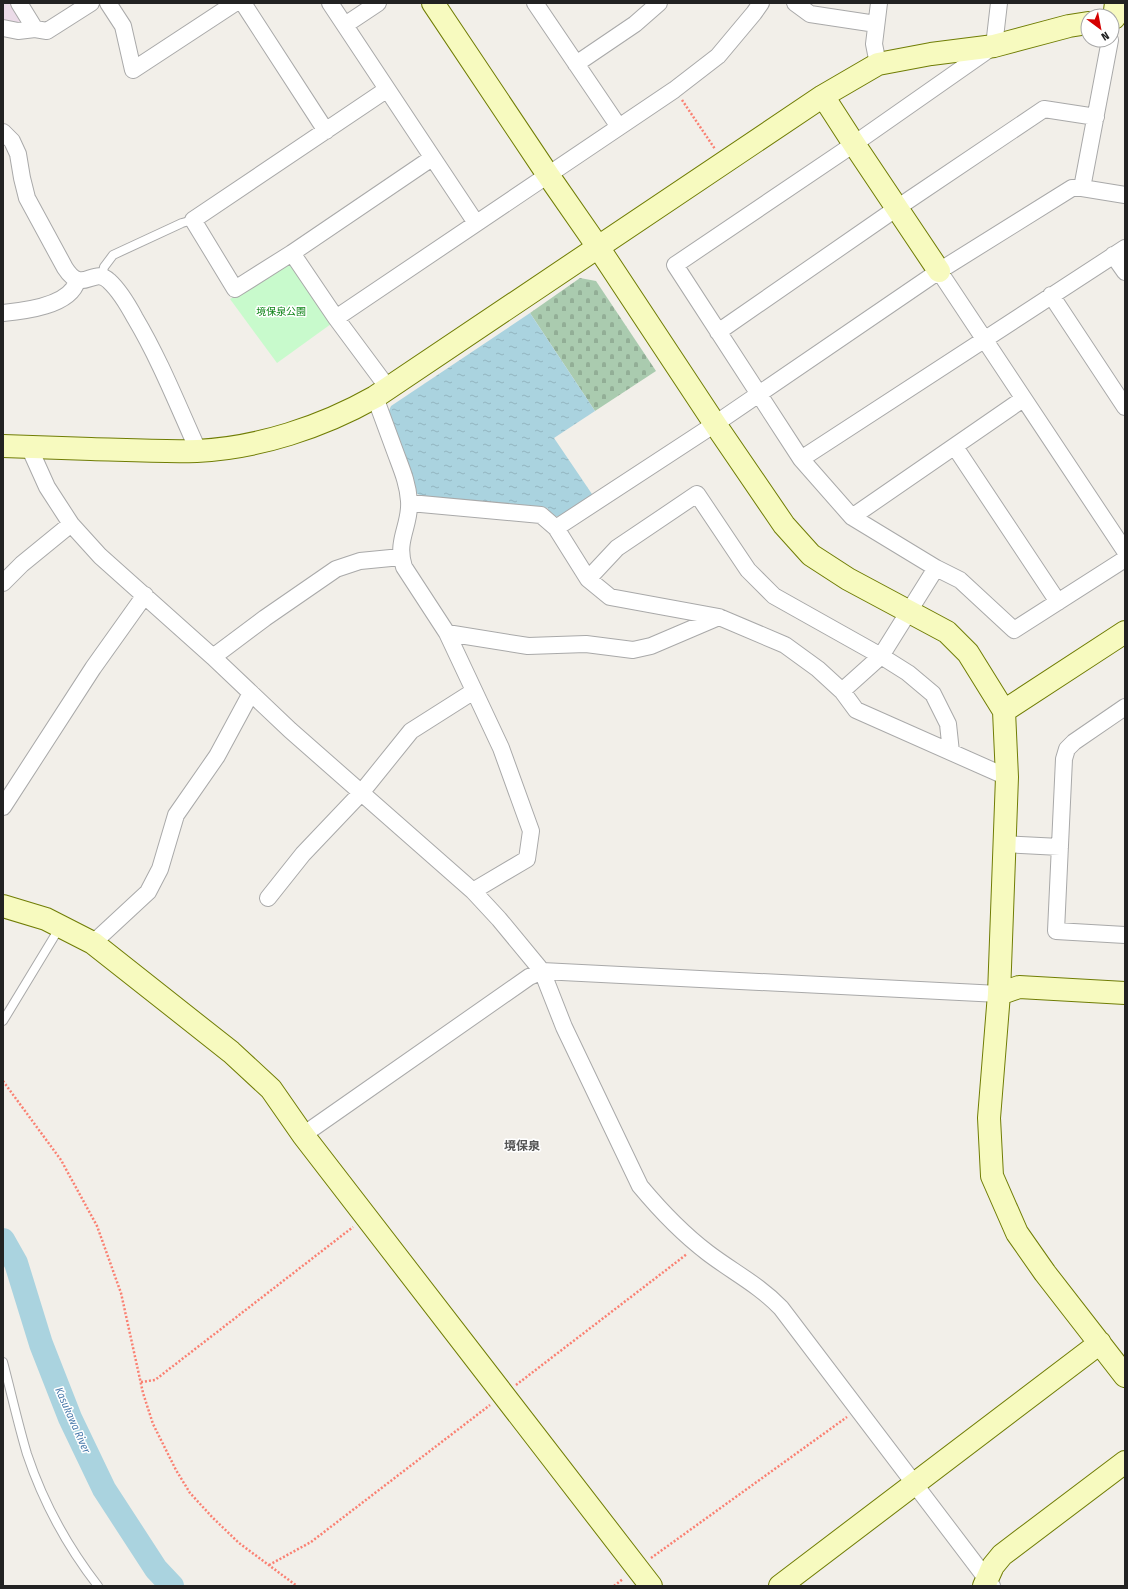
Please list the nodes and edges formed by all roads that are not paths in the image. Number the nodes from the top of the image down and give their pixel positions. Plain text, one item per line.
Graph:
1 (19, 3) edge
2 (91, 3) edge
3 (108, 3) edge
4 (235, 3) edge
5 (243, 3) edge
6 (330, 3) edge
7 (378, 3) edge
8 (433, 3) edge
9 (535, 3) edge
10 (659, 3) edge
11 (760, 3) edge
12 (795, 3) edge
13 (879, 3) edge
14 (999, 3) edge
15 (876, 24) junction
16 (1080, 24) edge
17 (345, 25) junction
18 (3, 28) edge
19 (35, 29) junction
20 (994, 46) junction
21 (1109, 48) edge
22 (576, 64) junction
23 (878, 64) junction
24 (386, 90) junction
25 (824, 96) junction
26 (1096, 117) junction
27 (619, 127) junction
28 (326, 131) junction
29 (3, 132) edge
30 (854, 144) junction
31 (432, 158) junction
32 (548, 175) junction
33 (1082, 188) junction
34 (1125, 195) edge
35 (897, 208) junction
36 (193, 220) junction
37 (476, 223) junction
38 (598, 247) junction
39 (1119, 251) edge
40 (292, 252) junction
41 (939, 272) junction
42 (1125, 272) edge
43 (102, 276) junction
44 (76, 281) junction
45 (1051, 295) junction
46 (3, 313) edge
47 (336, 318) junction
48 (718, 332) junction
49 (983, 339) junction
50 (381, 392) junction
51 (759, 394) junction
52 (1023, 399) junction
53 (1125, 407) edge
54 (714, 424) junction
55 (3, 446) edge
56 (955, 446) junction
57 (29, 447) junction
58 (198, 450) junction
59 (801, 459) junction
60 (410, 503) junction
61 (852, 517) junction
62 (71, 524) junction
63 (556, 528) junction
64 (1125, 551) edge
65 (401, 556) junction
66 (1125, 559) edge
67 (936, 568) junction
68 (588, 579) junction
69 (3, 583) edge
70 (145, 595) junction
71 (1058, 602) junction
72 (909, 612) junction
73 (719, 617) junction
74 (1125, 632) edge
75 (447, 634) junction
76 (881, 656) junction
77 (213, 657) junction
78 (474, 691) junction
79 (842, 691) junction
80 (251, 693) junction
81 (1125, 707) edge
82 (1004, 711) junction
83 (952, 752) junction
84 (1007, 777) junction
85 (361, 793) junction
86 (3, 807) edge
87 (1004, 844) junction
88 (1060, 846) junction
89 (473, 891) junction
90 (268, 898) dead end
91 (3, 906) edge
92 (60, 926) junction
93 (1125, 935) edge
94 (93, 942) junction
95 (542, 971) junction
96 (1125, 993) edge
97 (998, 994) junction
98 (3, 1021) edge
99 (303, 1135) junction
100 (1100, 1344) junction
101 (3, 1362) edge
102 (1125, 1376) edge
103 (1125, 1462) edge
104 (914, 1484) junction
105 (988, 1584) edge
106 (98, 1586) edge
107 (651, 1586) edge
108 (780, 1586) edge

1 - 19 street
2 - 19 street
3 - 4 street
5 - 28 street
6 - 17 street
7 - 17 street
8 - 32 street
9 - 22 street
10 - 22 street
11 - 27 street
12 - 15 street
13 - 15 street
14 - 20 street
15 - 23 street
16 - 20 street
17 - 24 street
18 - 19 street
20 - 23 street
20 - 30 street
21 - 26 street
22 - 27 street
23 - 25 street
24 - 28 street
24 - 31 street
25 - 30 street
25 - 38 street
26 - 33 street
26 - 35 street
27 - 32 street
28 - 36 street
29 - 44 street
30 - 35 street
30 - 48 street
31 - 37 street
31 - 40 street
32 - 37 street
32 - 38 street
33 - 34 street
33 - 41 street
35 - 41 street
35 - 48 street
36 - 40 street
36 - 43 lane
37 - 47 street
38 - 50 street
38 - 54 street
39 - 42 street
39 - 45 street
40 - 47 street
41 - 49 street
41 - 51 street
43 - 44 street
43 - 58 street
44 - 46 street
45 - 49 street
45 - 53 street
47 - 50 street
48 - 51 street
49 - 52 street
49 - 59 street
50 - 58 street
50 - 60 street
51 - 54 street
51 - 59 street
52 - 56 street
52 - 64 street
54 - 63 street
54 - 72 street
55 - 57 street
56 - 61 street
56 - 71 street
57 - 58 street
57 - 62 street
59 - 61 street
60 - 63 street
60 - 65 street
61 - 67 street
62 - 69 street
62 - 70 street
63 - 68 street
65 - 75 street
65 - 77 street
66 - 71 street
67 - 71 street
67 - 72 street
68 - 73 street
68 - 76 street
70 - 77 street
70 - 86 street
72 - 76 street
72 - 82 street
73 - 75 street
73 - 79 street
74 - 82 street
75 - 78 street
76 - 79 street
76 - 83 street
77 - 80 street
78 - 85 street
78 - 89 street
79 - 83 street
80 - 85 street
80 - 94 street
81 - 88 street
82 - 84 street
83 - 84 street
84 - 87 street
85 - 89 street
85 - 90 street
87 - 88 street
87 - 97 street
88 - 93 street
89 - 95 street
91 - 92 street
92 - 94 street
92 - 98 lane
94 - 99 street
95 - 97 street
95 - 99 street
95 - 104 street
96 - 97 street
97 - 100 street
99 - 107 street
100 - 102 street
100 - 104 street
101 - 106 lane
103 - 105 street
104 - 105 street
104 - 108 street

